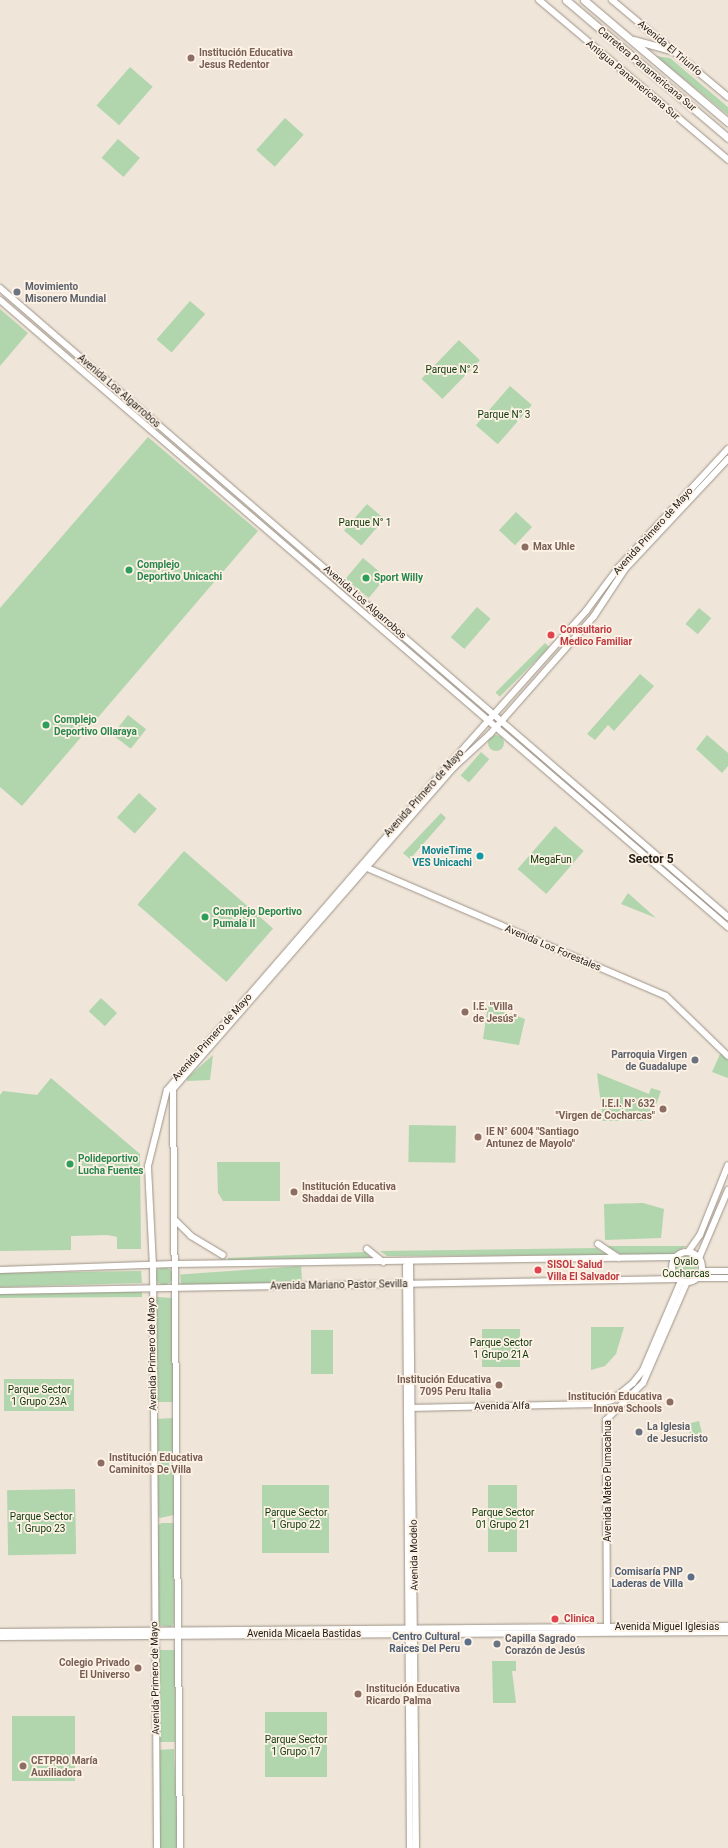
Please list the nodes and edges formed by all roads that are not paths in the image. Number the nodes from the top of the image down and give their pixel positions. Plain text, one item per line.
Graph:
1 (539, 0) edge
2 (566, 0) edge
3 (584, 0) edge
4 (612, 0) edge
5 (628, 38) junction
6 (674, 51) junction
7 (728, 97) edge
8 (728, 122) edge
9 (728, 138) edge
10 (728, 160) edge
11 (0, 288) edge
12 (0, 300) edge
13 (152, 420) junction
14 (147, 427) junction
15 (728, 449) edge
16 (728, 458) edge
17 (384, 618) junction
18 (378, 626) junction
19 (495, 714) junction
20 (503, 720) junction
21 (489, 721) junction
22 (497, 726) junction
23 (361, 864) junction
24 (367, 869) junction
25 (728, 917) edge
26 (728, 927) edge
27 (728, 1056) edge
28 (728, 1165) edge
29 (728, 1190) edge
30 (174, 1220) junction
31 (598, 1244) dead end
32 (367, 1249) dead end
33 (688, 1252) junction
34 (223, 1255) dead end
35 (676, 1257) junction
36 (619, 1258) junction
37 (699, 1258) junction
38 (383, 1262) junction
39 (408, 1262) junction
40 (174, 1264) junction
41 (152, 1266) junction
42 (0, 1270) edge
43 (702, 1271) junction
44 (728, 1271) edge
45 (697, 1278) junction
46 (728, 1278) edge
47 (682, 1281) junction
48 (408, 1284) junction
49 (174, 1287) junction
50 (151, 1288) junction
51 (0, 1290) edge
52 (410, 1408) junction
53 (728, 1626) edge
54 (607, 1630) junction
55 (411, 1631) junction
56 (0, 1632) edge
57 (154, 1632) junction
58 (178, 1632) junction
59 (728, 1632) edge
60 (0, 1637) edge
61 (157, 1848) edge
62 (180, 1848) edge
63 (410, 1848) edge
64 (416, 1848) edge

1 - 10 street, Antigua Panamericana Sur
2 - 9 highway, Carretera Panamericana Sur
3 - 5 highway, Carretera Panamericana Sur
4 - 6 street, Avenida El Triunfo
5 - 6 highway
5 - 8 highway, Carretera Panamericana Sur
6 - 7 street, Avenida El Triunfo
11 - 13 street, Avenida Los Algarrobos
12 - 14 street, Avenida Los Algarrobos
13 - 14 street
13 - 17 street, Avenida Los Algarrobos
14 - 18 street, Avenida Los Algarrobos
15 - 19 street, Avenida Primero de Mayo
16 - 20 street, Avenida Primero de Mayo
17 - 18 street
17 - 19 street, Avenida Los Algarrobos
18 - 21 street, Avenida Los Algarrobos
19 - 20 street, Avenida Los Algarrobos
19 - 21 street, Avenida Primero de Mayo
20 - 22 street, Avenida Primero de Mayo
20 - 25 street, Avenida Los Algarrobos
21 - 22 street, Avenida Los Algarrobos
21 - 23 street, Avenida Primero de Mayo
22 - 24 street, Avenida Primero de Mayo
22 - 26 street, Avenida Los Algarrobos
23 - 24 street, Avenida Los Forestales
23 - 41 street, Avenida Primero de Mayo
24 - 27 street, Avenida Los Forestales
24 - 30 street, Avenida Primero de Mayo
28 - 33 street
29 - 37 street
30 - 34 street
30 - 40 street, Avenida Primero de Mayo
31 - 36 street
32 - 38 street
33 - 35 street
33 - 37 street
35 - 36 street
35 - 47 street
36 - 39 street
37 - 43 street
38 - 39 street
38 - 40 street
39 - 48 street, Avenida Modelo
40 - 41 street
40 - 49 street, Avenida Primero de Mayo
41 - 42 street
41 - 50 street, Avenida Primero de Mayo
43 - 44 street
43 - 45 street
45 - 46 street
45 - 47 street
47 - 48 street, Avenida Mariano Pastor Sevilla
47 - 52 street, Avenida Alfa
47 - 54 street, Avenida Mateo Pumacahua
48 - 49 street, Avenida Mariano Pastor Sevilla
48 - 52 street, Avenida Modelo
49 - 50 street, Avenida Mariano Pastor Sevilla
49 - 58 street, Avenida Primero de Mayo
50 - 51 street, Avenida Mariano Pastor Sevilla
50 - 57 street, Avenida Primero de Mayo
52 - 55 street, Avenida Modelo
53 - 54 street, Avenida Miguel Iglesias
54 - 55 street, Avenida Micaela Bastidas
54 - 59 street, Avenida Miguel Iglesias
55 - 58 street, Avenida Micaela Bastidas
55 - 63 street, Avenida Modelo
55 - 64 street, Avenida Modelo
56 - 57 street, Avenida Micaela Bastidas
57 - 58 street, Avenida Micaela Bastidas
57 - 60 street, Avenida Micaela Bastidas
57 - 61 street, Avenida Primero de Mayo
58 - 62 street, Avenida Primero de Mayo

